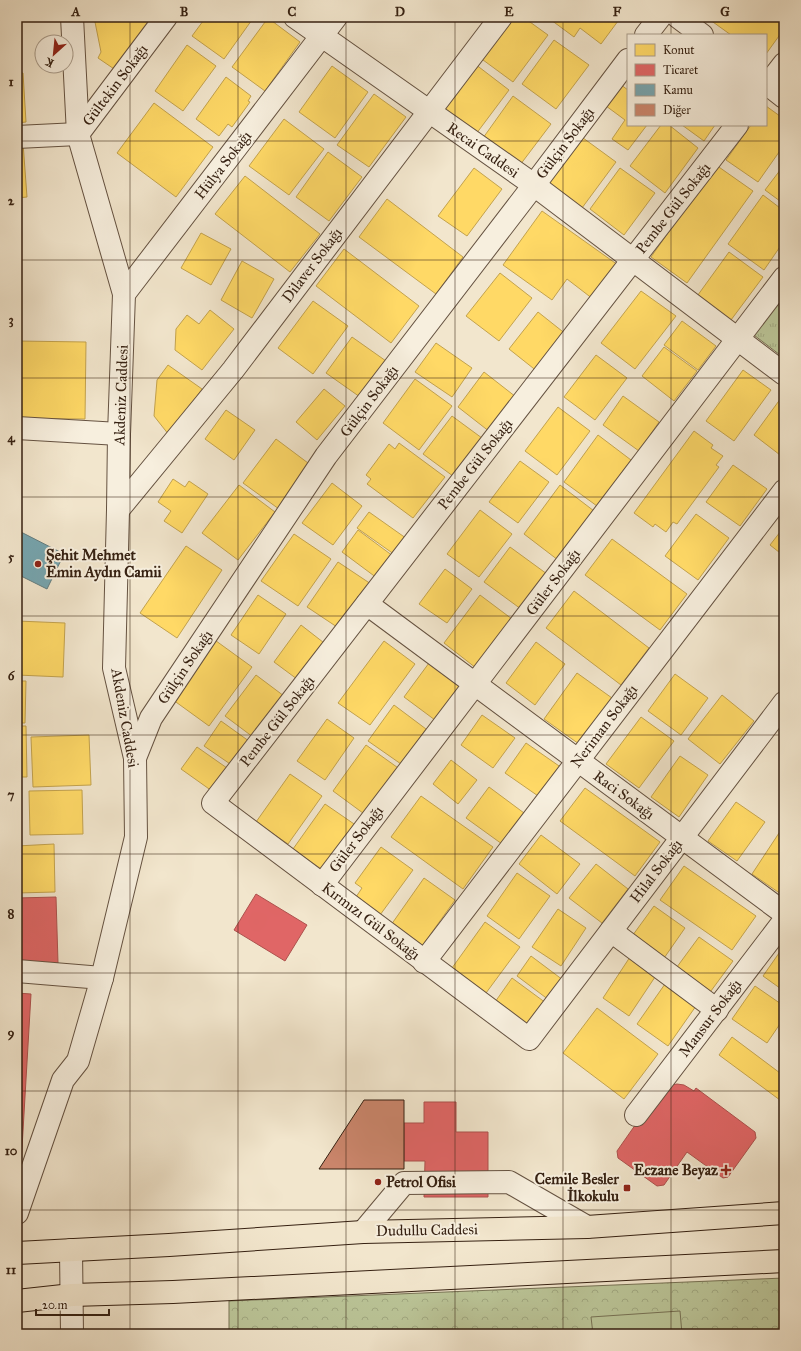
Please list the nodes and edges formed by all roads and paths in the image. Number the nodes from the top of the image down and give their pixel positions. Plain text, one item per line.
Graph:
1 (72, 17) edge
2 (166, 17) edge
3 (295, 17) edge
4 (336, 17) edge
5 (501, 17) edge
6 (660, 17) edge
7 (678, 17) edge
8 (647, 34) edge
9 (701, 34) edge
10 (322, 37) junction
11 (627, 61) edge
12 (784, 64) edge
13 (771, 88) edge
14 (429, 112) junction
15 (736, 126) edge
16 (78, 134) junction
17 (17, 137) edge
18 (534, 185) junction
19 (633, 260) junction
20 (784, 278) edge
21 (124, 294) junction
22 (738, 340) junction
23 (784, 374) edge
24 (17, 428) edge
25 (119, 434) junction
26 (784, 491) edge
27 (118, 510) junction
28 (367, 604) junction
29 (475, 684) junction
30 (784, 702) edge
31 (134, 758) junction
32 (578, 761) junction
33 (214, 803) joint
34 (682, 838) junction
35 (322, 885) junction
36 (784, 913) edge
37 (784, 921) edge
38 (611, 931) junction
39 (424, 962) junction
40 (17, 970) edge
41 (102, 978) junction
42 (717, 1010) junction
43 (529, 1039) joint
44 (636, 1115) dead end
45 (17, 1213) edge
46 (784, 1213) edge
47 (586, 1227) junction
48 (363, 1232) junction
49 (70, 1250) junction
50 (17, 1253) edge
51 (784, 1261) edge
52 (72, 1295) junction
53 (17, 1301) edge
54 (72, 1334) edge

1 - 16 street, Akdeniz Caddesi
2 - 16 street, Gültekin Sokağı
3 - 10 street, Recai Caddesi
4 - 10 street, Hülya Sokağı
5 - 14 street, Dilaver Sokağı
6 - 8 street
7 - 9 street
10 - 14 street, Recai Caddesi
10 - 21 street, Hülya Sokağı
11 - 18 street, Gülçin Sokağı
12 - 13 street
14 - 18 street, Recai Caddesi
14 - 27 street, Dilaver Sokağı
15 - 19 street, Pembe Gül Sokağı
16 - 17 street
16 - 21 street, Akdeniz Caddesi
18 - 19 street, Recai Caddesi
18 - 31 street, Gülçin Sokağı
19 - 22 street, Recai Caddesi
19 - 28 street, Pembe Gül Sokağı
20 - 22 street, Güler Sokağı
21 - 25 street, Akdeniz Caddesi
22 - 23 street, Recai Caddesi
22 - 29 street, Güler Sokağı
24 - 25 street
25 - 27 street, Akdeniz Caddesi
26 - 32 street, Neriman Sokağı
27 - 31 street, Akdeniz Caddesi
28 - 29 street, Raci Sokağı
28 - 33 street, Pembe Gül Sokağı
29 - 32 street, Raci Sokağı
29 - 35 street, Güler Sokağı
30 - 34 street, Hilal Sokağı
31 - 41 street, Akdeniz Caddesi
32 - 34 street, Raci Sokağı
32 - 39 street, Neriman Sokağı
33 - 35 street, Kırmızı Gül Sokağı
34 - 36 street, Raci Sokağı
34 - 38 street, Hilal Sokağı
35 - 39 street, Kırmızı Gül Sokağı
37 - 42 street, Mansur Sokağı
38 - 42 street
38 - 43 street, Hilal Sokağı
39 - 43 street, Kırmızı Gül Sokağı
40 - 41 street
41 - 45 street, Akdeniz Caddesi
42 - 44 street, Mansur Sokağı
46 - 47 main road, Dudullu Caddesi
47 - 48 main road, Dudullu Caddesi
47 - 48 street
48 - 49 main road, Dudullu Caddesi
49 - 50 main road, Dudullu Caddesi
49 - 52 street
51 - 52 main road
52 - 53 main road
52 - 54 street

